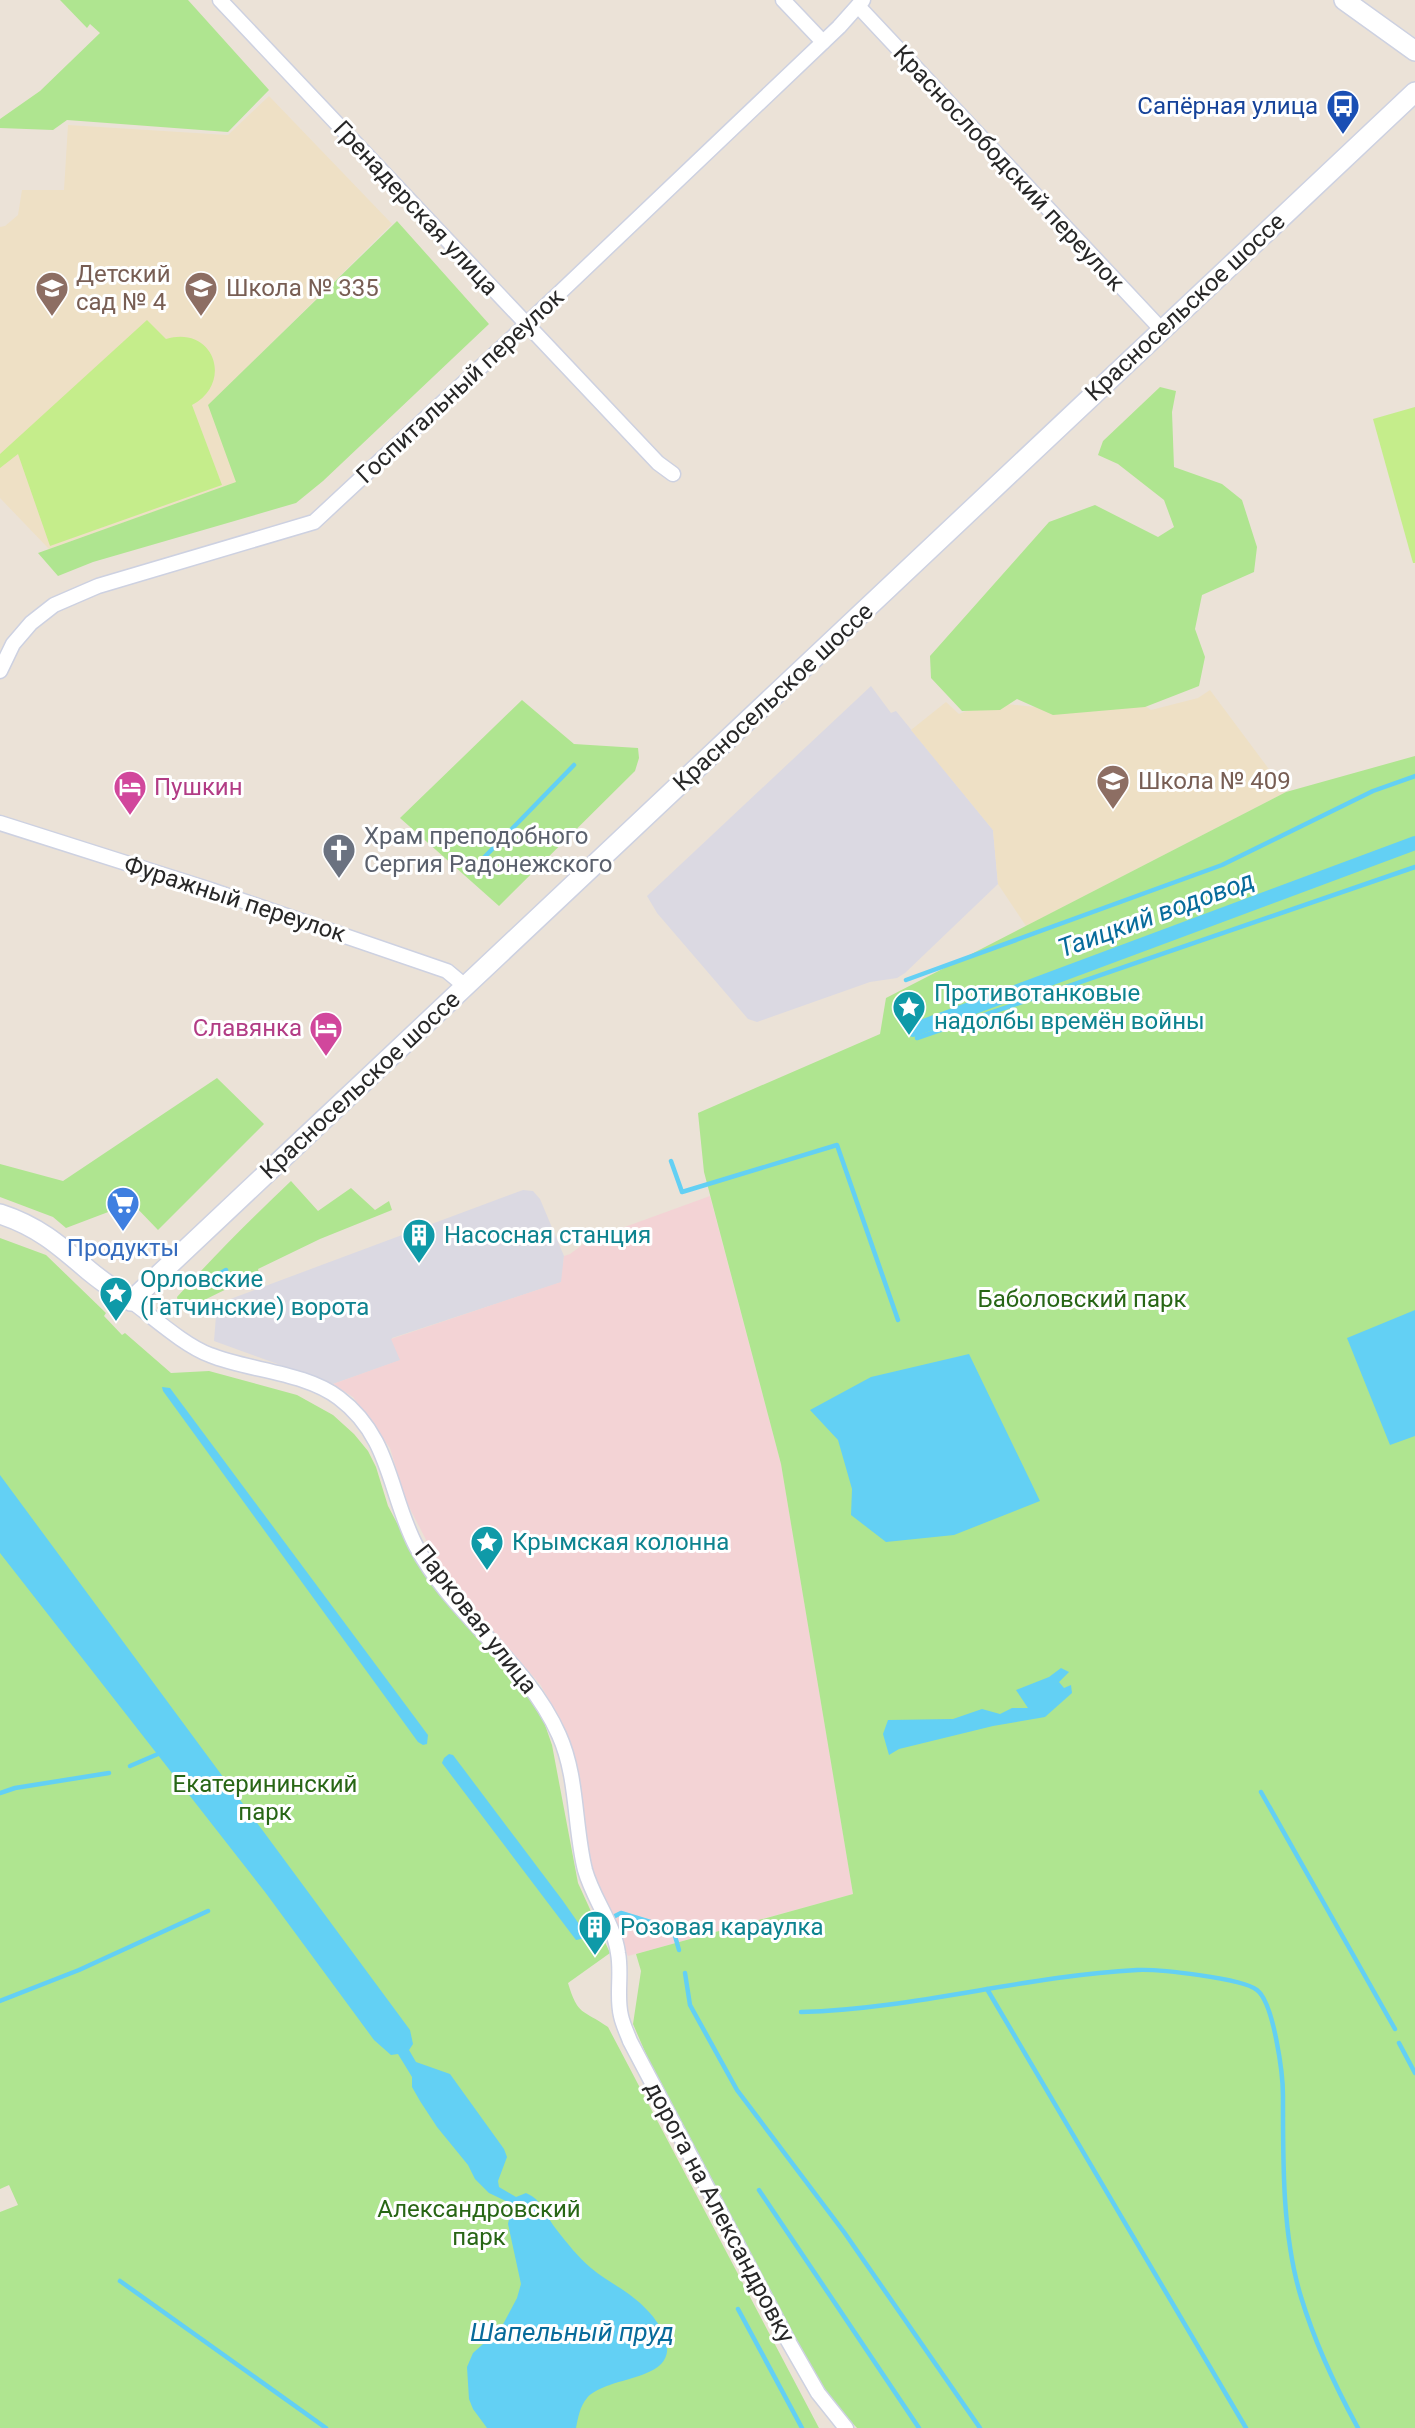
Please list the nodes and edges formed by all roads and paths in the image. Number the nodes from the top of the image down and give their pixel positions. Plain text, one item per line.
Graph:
1 (220, 0) edge
2 (783, 0) edge
3 (1344, 0) edge
4 (860, 3) edge
5 (823, 42) junction
6 (1415, 51) edge
7 (1415, 92) edge
8 (526, 324) junction
9 (1161, 329) junction
10 (673, 474) dead end
11 (0, 671) edge
12 (0, 823) edge
13 (465, 986) junction
14 (0, 1214) edge
15 (131, 1301) junction
16 (620, 1985) joint
17 (846, 2428) edge

1 - 8 street, Гренадерская улица
2 - 5 street
3 - 6 main road
4 - 5 street, Госпитальный переулок
4 - 9 street, Краснослободский переулок
5 - 8 street, Госпитальный переулок
7 - 9 main road, Красносельское шоссе
8 - 10 street, Гренадерская улица
8 - 11 street, Госпитальный переулок
9 - 13 main road, Красносельское шоссе
12 - 13 street, Фуражный переулок
13 - 15 main road, Красносельское шоссе
14 - 15 main road, Парковая улица
15 - 16 street, Парковая улица
16 - 17 street, дорога на Александровку

